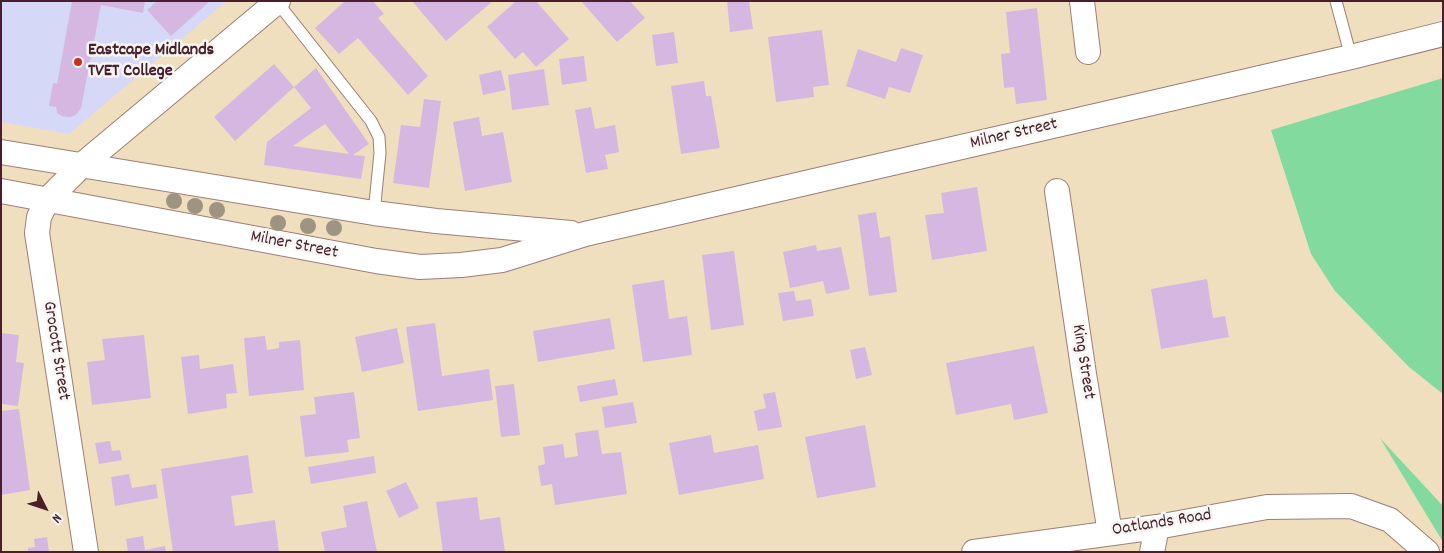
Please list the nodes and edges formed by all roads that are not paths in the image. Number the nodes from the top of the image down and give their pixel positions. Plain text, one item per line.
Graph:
1 (1082, 1) edge
2 (1336, 1) edge
3 (278, 2) edge
4 (1443, 34) edge
5 (1088, 52) dead end
6 (1351, 57) junction
7 (1, 152) edge
8 (82, 165) junction
9 (1, 191) edge
10 (1056, 191) dead end
11 (48, 199) junction
12 (374, 213) junction
13 (585, 234) junction
14 (1158, 526) junction
15 (1110, 533) junction
16 (86, 552) edge
17 (974, 552) edge
18 (1152, 552) edge
19 (1427, 552) edge

1 - 5 street
2 - 6 lane
3 - 8 street, Grocott Street
3 - 12 lane
4 - 6 street, Milner Street
6 - 13 street, Milner Street
7 - 8 street, Milner Street
8 - 11 street, Grocott Street
8 - 12 street, Milner Street
9 - 11 street, Milner Street
10 - 15 street, King Street
11 - 13 street, Milner Street
11 - 16 street, Grocott Street
12 - 13 street, Milner Street
14 - 15 street, Oatlands Road
14 - 18 street
14 - 19 street, Oatlands Road
15 - 17 street, Oatlands Road

